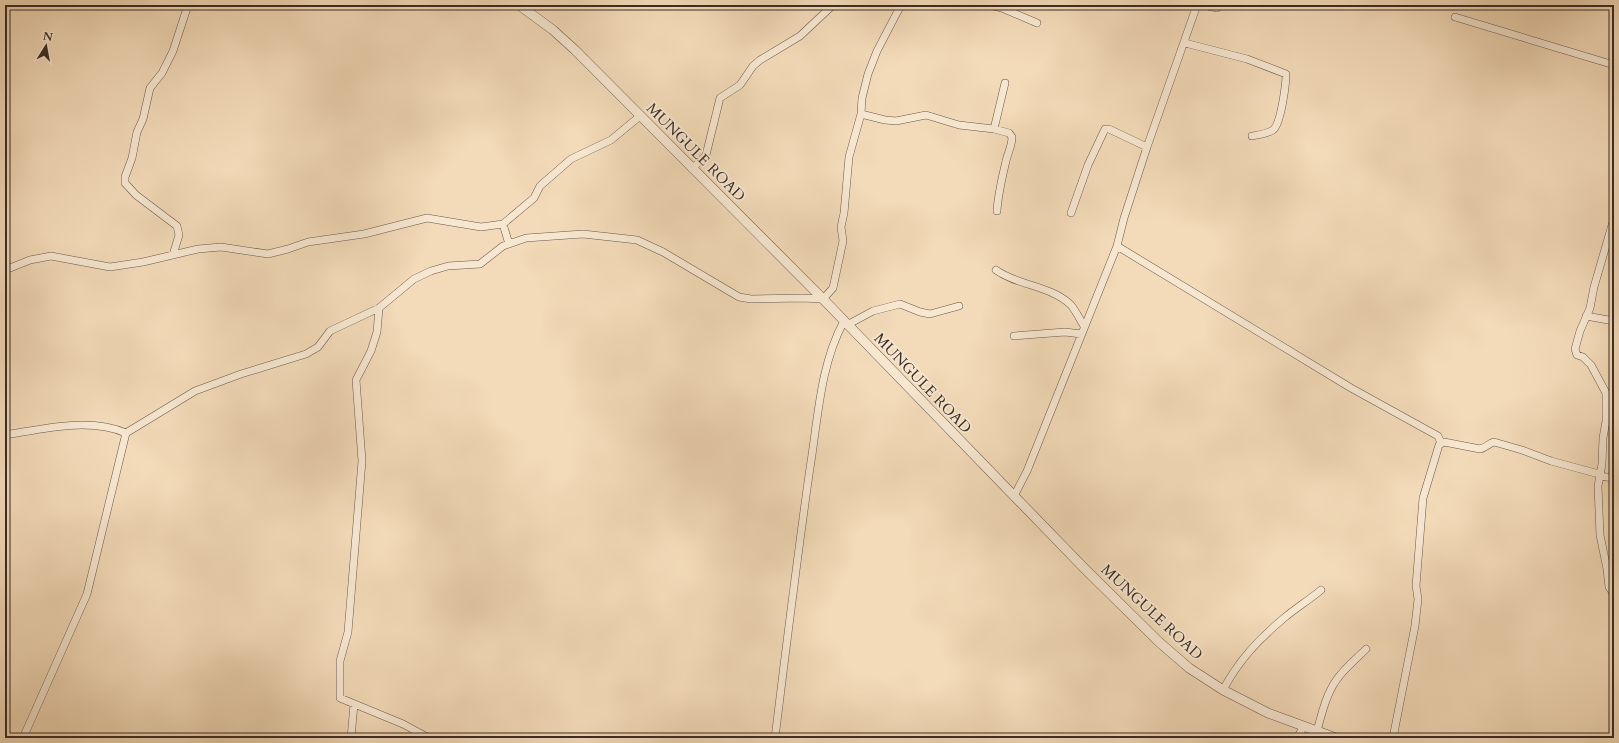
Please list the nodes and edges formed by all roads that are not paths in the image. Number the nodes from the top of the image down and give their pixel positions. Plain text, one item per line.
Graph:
1 (188, 5) edge
2 (519, 5) edge
3 (833, 5) edge
4 (901, 5) edge
5 (989, 5) edge
6 (1197, 5) edge
7 (1204, 5) edge
8 (1221, 5) edge
9 (1455, 17) dead end
10 (1037, 23) dead end
11 (1185, 43) junction
12 (1614, 65) edge
13 (1005, 83) dead end
14 (861, 114) junction
15 (640, 116) junction
16 (994, 129) junction
17 (1252, 136) dead end
18 (1147, 146) junction
19 (692, 169) junction
20 (997, 211) dead end
21 (1071, 213) dead end
22 (1614, 222) edge
23 (504, 224) junction
24 (509, 244) junction
25 (1117, 246) junction
26 (173, 255) junction
27 (5, 270) edge
28 (996, 270) dead end
29 (823, 299) junction
30 (959, 306) dead end
31 (379, 308) junction
32 (1586, 316) junction
33 (1614, 321) edge
34 (845, 323) junction
35 (1084, 326) junction
36 (1081, 334) junction
37 (1014, 336) dead end
38 (126, 433) junction
39 (5, 435) edge
40 (1441, 443) junction
41 (1599, 475) junction
42 (1614, 478) edge
43 (1014, 496) junction
44 (1321, 590) dead end
45 (1614, 595) edge
46 (1366, 649) dead end
47 (1223, 690) junction
48 (354, 704) junction
49 (1304, 726) junction
50 (1317, 731) junction
51 (23, 738) edge
52 (351, 738) edge
53 (429, 738) edge
54 (775, 738) edge
55 (1297, 738) edge
56 (1336, 738) edge
57 (1393, 738) edge

1 - 26 street
2 - 15 street, MUNGULE ROAD
3 - 19 street
4 - 14 street
5 - 10 street
6 - 11 street
7 - 8 street
9 - 12 street
11 - 17 street
11 - 18 street
13 - 16 street
14 - 16 street
14 - 29 street
15 - 19 street, MUNGULE ROAD
15 - 23 street
16 - 20 street
18 - 21 street
18 - 25 street
19 - 29 street, MUNGULE ROAD
22 - 32 street
23 - 24 street
23 - 26 street
24 - 29 street
24 - 31 street
25 - 35 street
25 - 40 street
26 - 27 street
28 - 35 street
29 - 34 street, MUNGULE ROAD
30 - 34 street
31 - 38 street
31 - 48 street
32 - 33 street
32 - 41 street
34 - 43 street, MUNGULE ROAD
34 - 54 street
35 - 36 street
36 - 37 street
36 - 43 street
38 - 39 street
38 - 51 street
40 - 41 street
40 - 57 street
41 - 42 street
41 - 45 street
43 - 47 street, MUNGULE ROAD
44 - 47 street
46 - 50 street
47 - 49 street, MUNGULE ROAD
48 - 52 street
48 - 53 street
49 - 50 street, MUNGULE ROAD
49 - 55 street
50 - 56 street, MUNGULE ROAD

